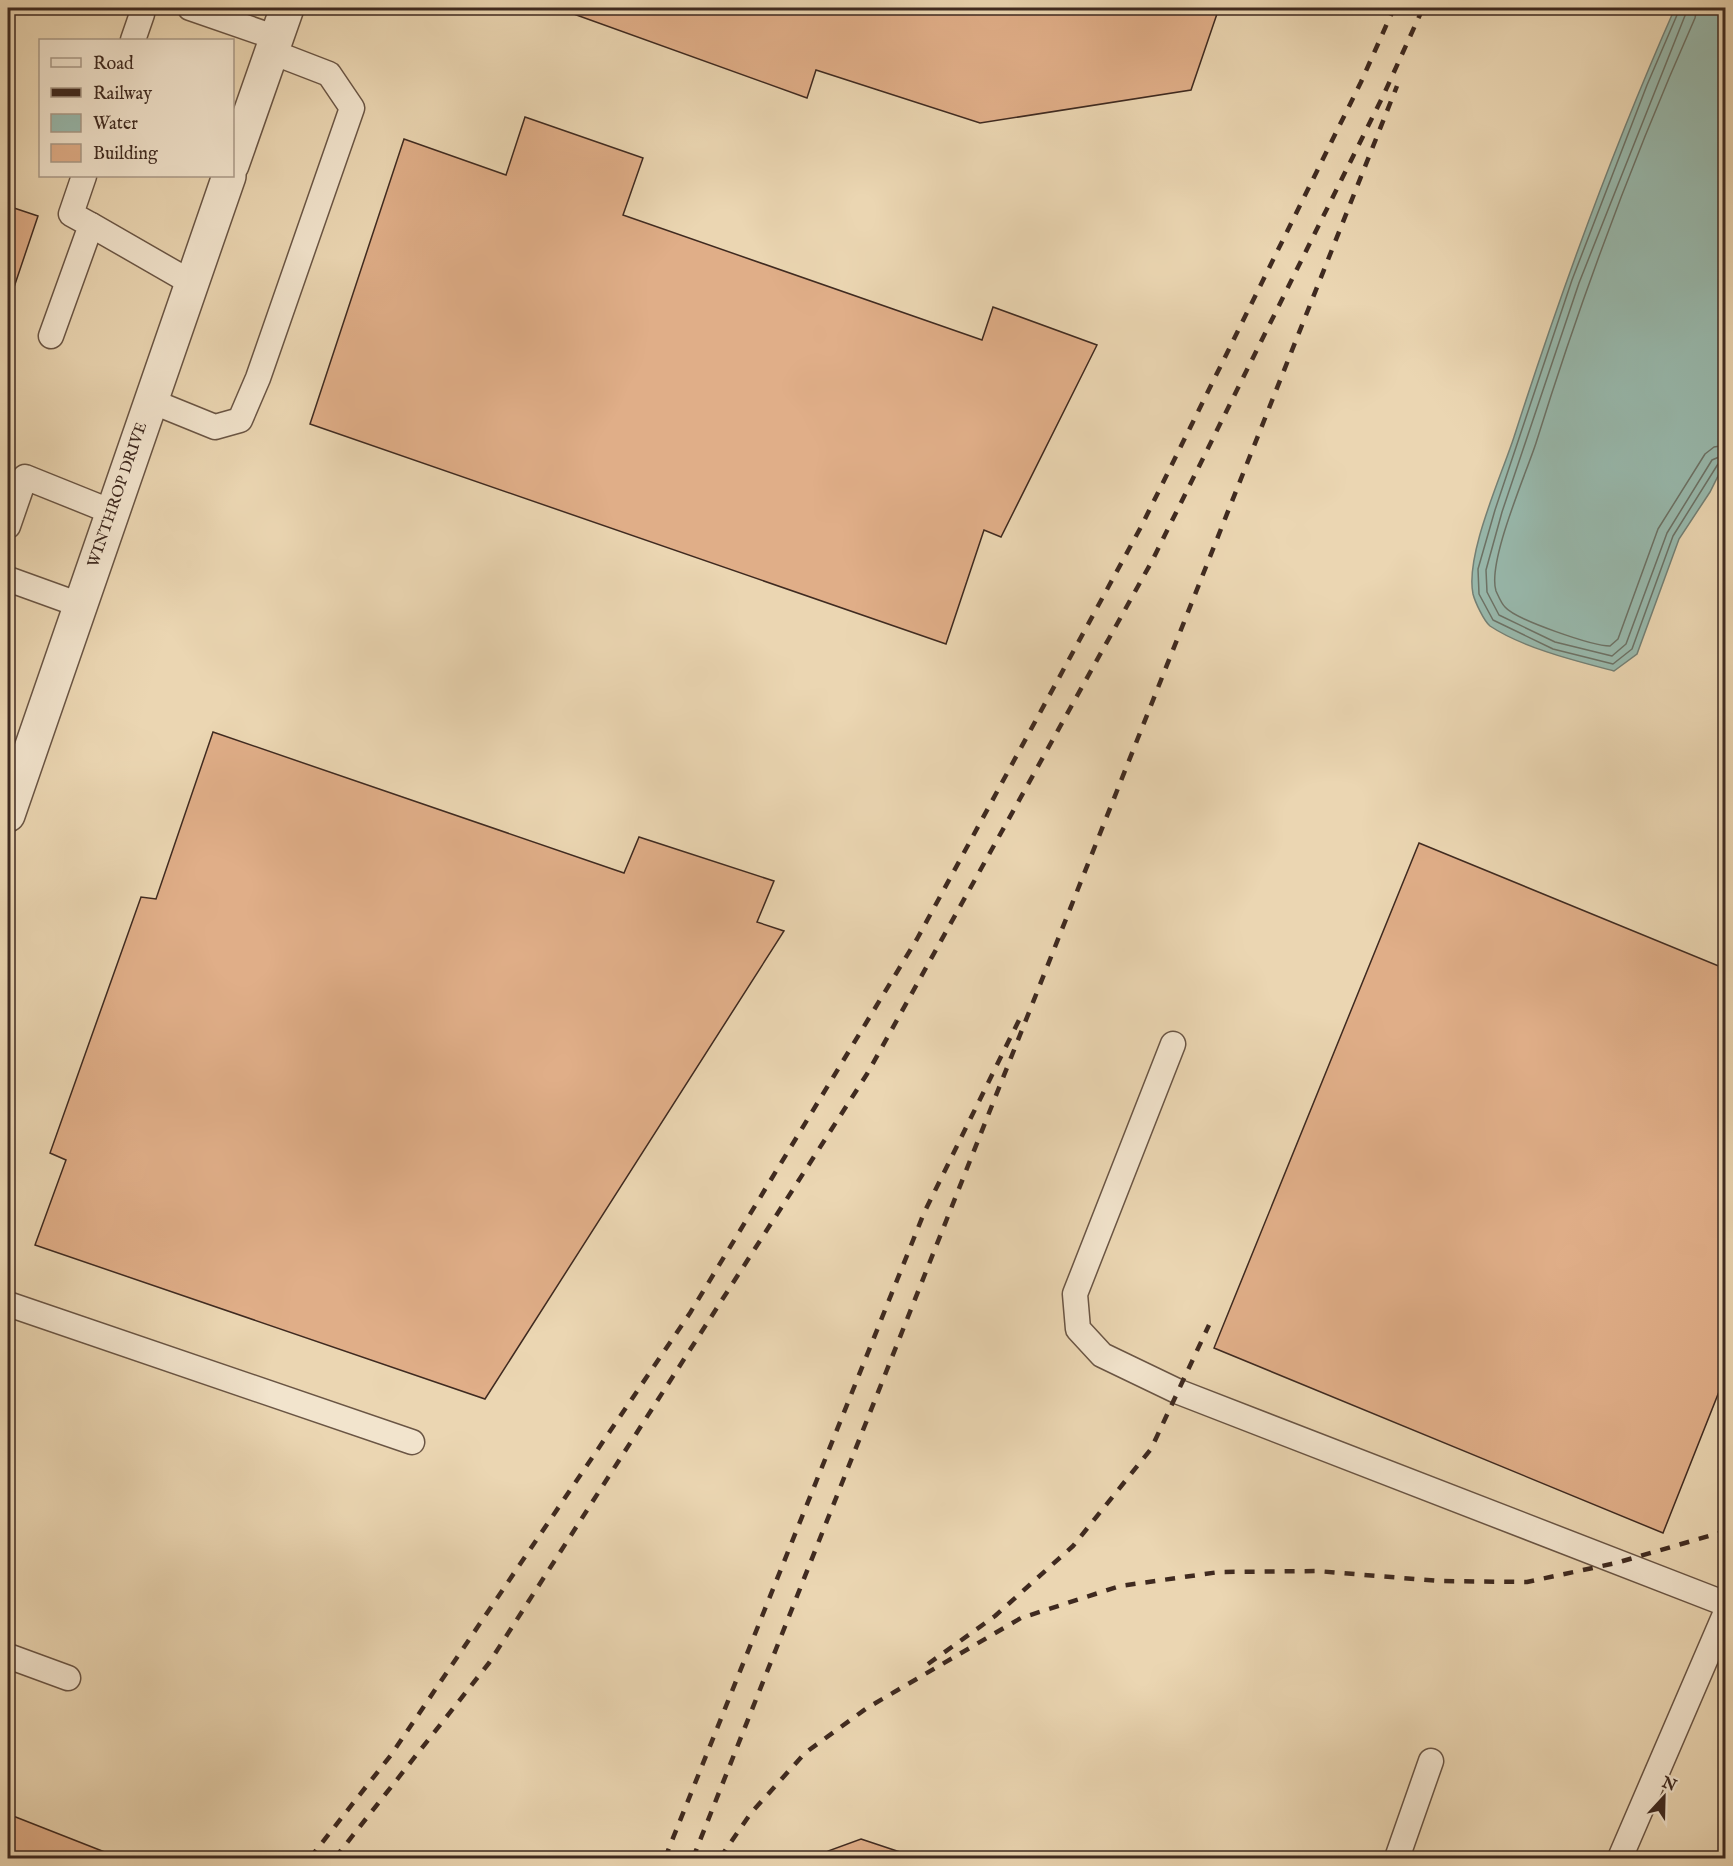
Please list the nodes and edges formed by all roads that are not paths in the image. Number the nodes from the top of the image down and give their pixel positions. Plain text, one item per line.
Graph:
1 (190, 8) edge
2 (287, 8) edge
3 (136, 10) edge
4 (133, 39) edge
5 (274, 45) junction
6 (234, 159) edge
7 (84, 177) edge
8 (229, 177) edge
9 (91, 225) junction
10 (192, 283) junction
11 (51, 336) dead end
12 (151, 401) junction
13 (112, 512) junction
14 (8, 526) edge
15 (8, 579) edge
16 (80, 605) junction
17 (8, 815) edge
18 (1173, 1044) dead end
19 (8, 1304) edge
20 (412, 1442) dead end
21 (1725, 1604) edge
22 (1725, 1612) edge
23 (8, 1656) edge
24 (68, 1678) dead end
25 (1431, 1761) dead end
26 (1397, 1858) edge
27 (1620, 1858) edge

1 - 5 lane
2 - 5 street
3 - 4 lane
5 - 6 street
5 - 12 lane
7 - 9 lane
8 - 10 street, WINTHROP DRIVE
9 - 10 lane
9 - 11 lane
10 - 12 street, WINTHROP DRIVE
12 - 13 street, WINTHROP DRIVE
13 - 14 lane
13 - 16 street, WINTHROP DRIVE
15 - 16 lane
16 - 17 street, WINTHROP DRIVE
18 - 21 lane
19 - 20 lane
22 - 27 lane
23 - 24 lane
25 - 26 lane

